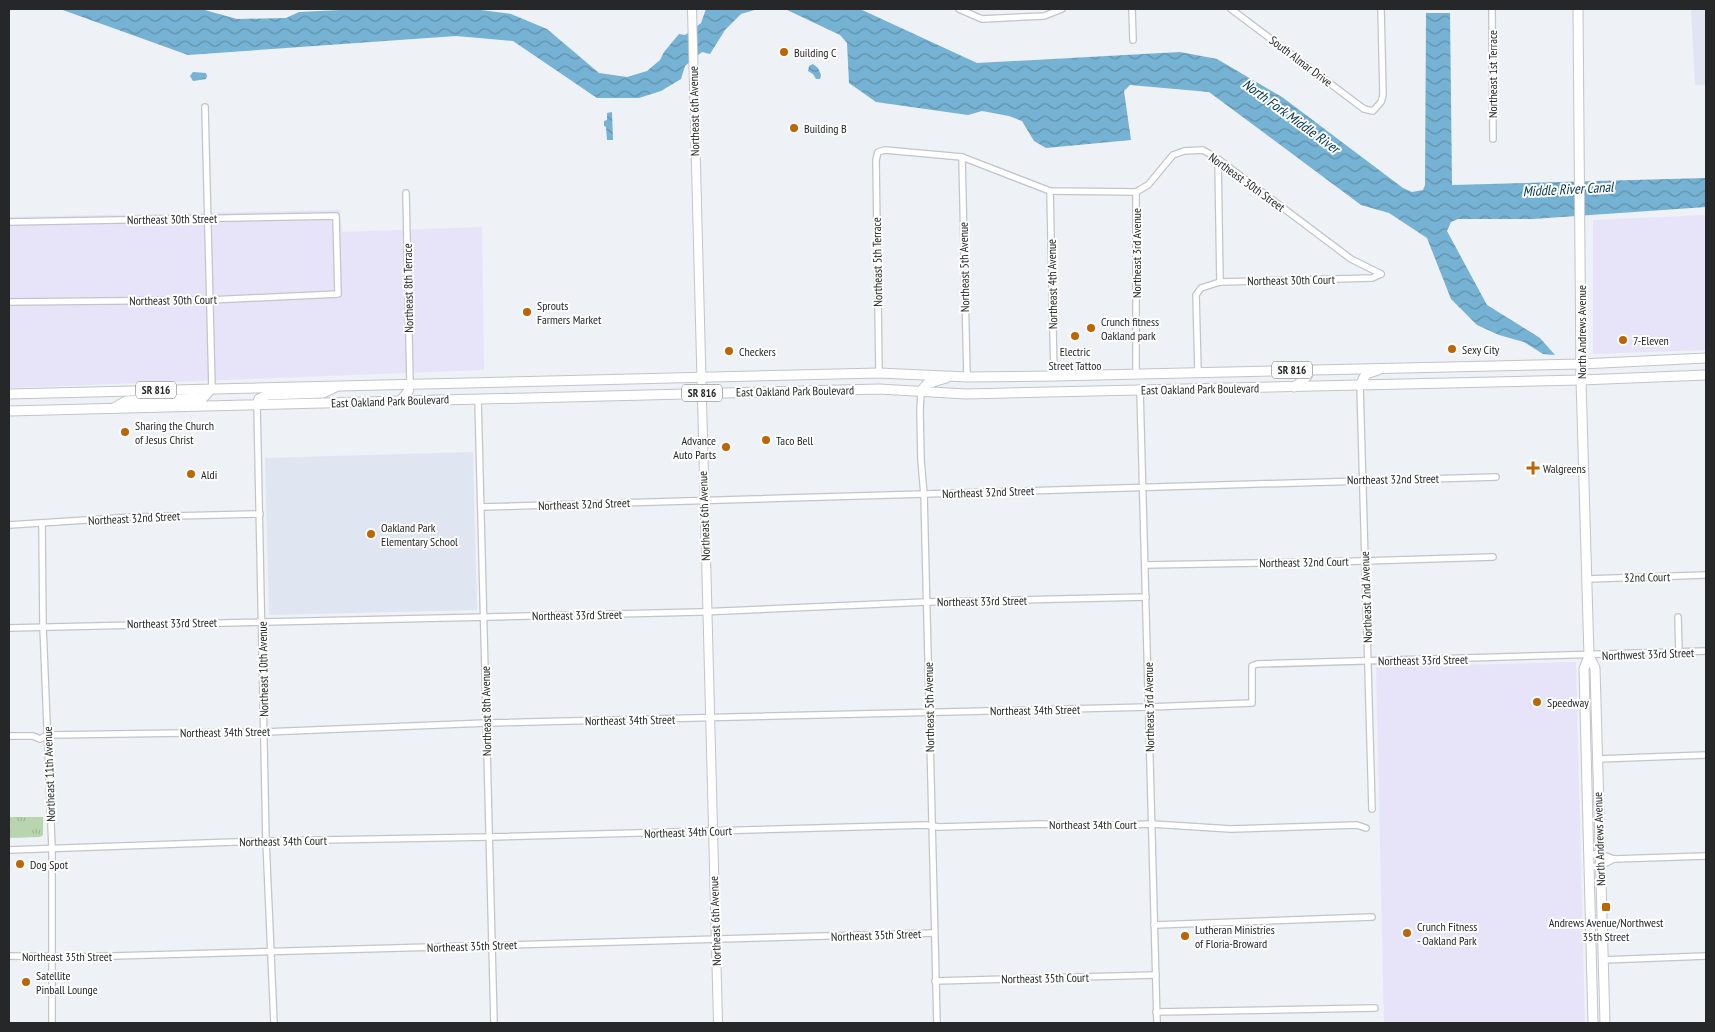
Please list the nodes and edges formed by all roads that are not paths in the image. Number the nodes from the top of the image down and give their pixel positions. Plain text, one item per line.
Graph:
1 (692, 9) edge
2 (959, 9) edge
3 (1062, 9) edge
4 (1132, 9) edge
5 (1231, 9) edge
6 (1381, 9) edge
7 (1492, 9) edge
8 (1578, 9) edge
9 (1133, 40) dead end
10 (205, 107) dead end
11 (1493, 140) dead end
12 (962, 158) junction
13 (1218, 159) junction
14 (1050, 191) junction
15 (1136, 192) junction
16 (406, 194) dead end
17 (208, 219) junction
18 (9, 222) edge
19 (1381, 274) joint
20 (1220, 282) junction
21 (338, 294) joint
22 (210, 300) junction
23 (9, 302) edge
24 (1706, 358) edge
25 (1581, 364) junction
26 (1386, 368) junction
27 (1310, 369) junction
28 (1198, 372) junction
29 (879, 373) junction
30 (1162, 373) junction
31 (1136, 374) junction
32 (1706, 375) edge
33 (701, 376) junction
34 (951, 376) junction
35 (1054, 376) junction
36 (967, 377) junction
37 (1582, 380) junction
38 (453, 382) junction
39 (410, 383) junction
40 (338, 385) junction
41 (1360, 385) junction
42 (1294, 387) junction
43 (212, 388) junction
44 (1140, 390) junction
45 (922, 391) junction
46 (1035, 392) junction
47 (701, 393) junction
48 (9, 394) edge
49 (478, 399) junction
50 (438, 400) junction
51 (400, 401) junction
52 (256, 405) junction
53 (114, 408) junction
54 (9, 411) edge
55 (1496, 477) dead end
56 (1362, 480) junction
57 (1143, 486) junction
58 (924, 495) junction
59 (704, 501) junction
60 (481, 508) junction
61 (260, 514) junction
62 (42, 524) junction
63 (9, 525) edge
64 (1493, 556) dead end
65 (1364, 561) junction
66 (1145, 566) junction
67 (1706, 576) edge
68 (1587, 578) junction
69 (1146, 598) junction
70 (926, 602) junction
71 (707, 612) junction
72 (484, 617) junction
73 (1678, 617) dead end
74 (262, 621) junction
75 (43, 626) junction
76 (9, 628) edge
77 (1706, 651) edge
78 (1679, 652) junction
79 (1589, 656) junction
80 (1369, 661) junction
81 (1252, 703) joint
82 (1149, 707) junction
83 (929, 712) junction
84 (710, 718) junction
85 (486, 723) junction
86 (265, 732) junction
87 (47, 735) junction
88 (9, 736) edge
89 (1706, 755) edge
90 (1597, 759) junction
91 (1372, 809) dead end
92 (1152, 824) junction
93 (932, 826) junction
94 (1366, 828) dead end
95 (713, 831) junction
96 (489, 837) junction
97 (266, 841) junction
98 (52, 848) junction
99 (9, 850) edge
100 (1589, 854) junction
101 (1600, 854) junction
102 (1706, 856) edge
103 (1614, 859) junction
104 (1600, 866) junction
105 (1589, 867) junction
106 (1372, 917) dead end
107 (1154, 925) junction
108 (934, 933) junction
109 (716, 939) junction
110 (492, 945) junction
111 (272, 951) junction
112 (9, 956) edge
113 (53, 956) junction
114 (1706, 956) edge
115 (1603, 960) junction
116 (1156, 975) junction
117 (935, 981) junction
118 (1375, 1008) dead end
119 (1156, 1012) junction
120 (52, 1023) edge
121 (274, 1023) edge
122 (494, 1023) edge
123 (718, 1023) edge
124 (937, 1023) edge
125 (1157, 1023) edge
126 (1593, 1023) edge
127 (1605, 1023) edge

1 - 33 street, Northeast 6th Avenue
2 - 3 street
4 - 9 street
5 - 6 street, South Almar Drive
7 - 11 street, Northeast 1st Terrace
8 - 25 main road, North Andrews Avenue
10 - 17 street
12 - 14 street
12 - 29 street, Northeast 5th Terrace
12 - 36 street, Northeast 5th Avenue
13 - 15 street, Northeast 30th Street
13 - 19 street, Northeast 30th Street
13 - 20 street
14 - 15 street
14 - 35 street, Northeast 4th Avenue
15 - 31 street, Northeast 3rd Avenue
16 - 39 street, Northeast 8th Terrace
17 - 18 street, Northeast 30th Street
17 - 21 street, Northeast 30th Street
17 - 22 street
19 - 20 street, Northeast 30th Court
20 - 28 street, Northeast 30th Court
21 - 22 street, Northeast 30th Court
22 - 23 street, Northeast 30th Court
22 - 43 street
24 - 25 main road, SR 816
25 - 26 main road, East Oakland Park Boulevard / SR 816
25 - 37 main road, North Andrews Avenue
26 - 27 main road, East Oakland Park Boulevard / SR 816
26 - 41 main road
27 - 28 main road, East Oakland Park Boulevard / SR 816
27 - 42 main road
28 - 30 main road, East Oakland Park Boulevard / SR 816
29 - 33 main road, East Oakland Park Boulevard / SR 816
29 - 34 main road, East Oakland Park Boulevard / SR 816
30 - 31 main road, East Oakland Park Boulevard / SR 816
30 - 44 main road
31 - 35 main road, East Oakland Park Boulevard / SR 816
32 - 37 main road, SR 816
33 - 38 main road, East Oakland Park Boulevard / SR 816
33 - 47 street, Northeast 6th Avenue
34 - 36 main road, East Oakland Park Boulevard / SR 816
34 - 45 main road
35 - 36 main road, East Oakland Park Boulevard / SR 816
35 - 46 main road
37 - 41 main road, East Oakland Park Boulevard / SR 816
37 - 68 main road, North Andrews Avenue
38 - 39 main road, East Oakland Park Boulevard / SR 816
38 - 50 main road
39 - 40 main road, East Oakland Park Boulevard / SR 816
39 - 51 main road
40 - 43 main road, East Oakland Park Boulevard / SR 816
40 - 52 main road
41 - 42 main road, East Oakland Park Boulevard / SR 816
41 - 56 street, Northeast 2nd Avenue
42 - 44 main road, East Oakland Park Boulevard / SR 816
43 - 48 main road, East Oakland Park Boulevard / SR 816
43 - 53 main road
44 - 46 main road, East Oakland Park Boulevard / SR 816
44 - 57 street, Northeast 3rd Avenue
45 - 46 main road, East Oakland Park Boulevard / SR 816
45 - 47 main road, East Oakland Park Boulevard / SR 816
45 - 58 street, Northeast 5th Avenue
47 - 49 main road, East Oakland Park Boulevard / SR 816
47 - 59 street, Northeast 6th Avenue
49 - 50 main road, East Oakland Park Boulevard / SR 816
49 - 60 street, Northeast 8th Avenue
50 - 51 main road, East Oakland Park Boulevard / SR 816
51 - 52 main road, East Oakland Park Boulevard / SR 816
52 - 53 main road, East Oakland Park Boulevard / SR 816
52 - 61 street, Northeast 10th Avenue
53 - 54 main road, East Oakland Park Boulevard / SR 816
55 - 56 street, Northeast 32nd Street
56 - 57 street, Northeast 32nd Street
56 - 65 street, Northeast 2nd Avenue
57 - 58 street, Northeast 32nd Street
57 - 66 street, Northeast 3rd Avenue
58 - 59 street, Northeast 32nd Street
58 - 70 street, Northeast 5th Avenue
59 - 60 street, Northeast 32nd Street
59 - 71 street, Northeast 6th Avenue
60 - 72 street, Northeast 8th Avenue
61 - 62 street, Northeast 32nd Street
61 - 74 street, Northeast 10th Avenue
62 - 63 street, Northeast 32nd Street
62 - 75 street, Northeast 11th Avenue
64 - 65 street, Northeast 32nd Court
65 - 66 street, Northeast 32nd Court
65 - 80 street, Northeast 2nd Avenue
66 - 69 street, Northeast 3rd Avenue
67 - 68 street, 32nd Court
68 - 79 main road, North Andrews Avenue
69 - 70 street, Northeast 33rd Street
69 - 82 street, Northeast 3rd Avenue
70 - 71 street, Northeast 33rd Street
70 - 83 street, Northeast 5th Avenue
71 - 72 street, Northeast 33rd Street
71 - 84 street, Northeast 6th Avenue
72 - 74 street, Northeast 33rd Street
72 - 85 street, Northeast 8th Avenue
73 - 78 street
74 - 75 street, Northeast 33rd Street
74 - 86 street, Northeast 10th Avenue
75 - 76 street, Northeast 33rd Street
75 - 87 street, Northeast 11th Avenue
77 - 78 street, Northwest 33rd Street
78 - 79 street, Northwest 33rd Street
79 - 80 street, Northeast 33rd Street
79 - 90 main road, North Andrews Avenue
79 - 100 main road, North Andrews Avenue
80 - 81 street, Northeast 33rd Street
80 - 91 street, Northeast 2nd Avenue
81 - 82 street, Northeast 34th Street
82 - 83 street, Northeast 34th Street
82 - 92 street, Northeast 3rd Avenue
83 - 84 street, Northeast 34th Street
83 - 93 street, Northeast 5th Avenue
84 - 85 street, Northeast 34th Street
84 - 95 street, Northeast 6th Avenue
85 - 86 street, Northeast 34th Street
85 - 96 street, Northeast 8th Avenue
86 - 87 street, Northeast 34th Street
86 - 97 street, Northeast 10th Avenue
87 - 88 street, Northeast 34th Street
87 - 98 street, Northeast 11th Avenue
89 - 90 street
90 - 101 main road, North Andrews Avenue
92 - 93 street, Northeast 34th Court
92 - 94 street, Northeast 34th Court
92 - 107 street, Northeast 3rd Avenue
93 - 95 street, Northeast 34th Court
93 - 108 street, Northeast 5th Avenue
95 - 96 street, Northeast 34th Court
95 - 109 street, Northeast 6th Avenue
96 - 97 street, Northeast 34th Court
96 - 110 street, Northeast 8th Avenue
97 - 98 street, Northeast 34th Court
97 - 111 street, Northeast 10th Avenue
98 - 99 street, Northeast 34th Court
98 - 113 street, Northeast 11th Avenue
100 - 101 street
100 - 105 main road, North Andrews Avenue
101 - 103 street
101 - 104 main road, North Andrews Avenue
102 - 103 street
103 - 104 street
104 - 105 street
104 - 115 main road, North Andrews Avenue
105 - 126 main road, North Andrews Avenue
106 - 107 street
107 - 116 street, Northeast 3rd Avenue
108 - 109 street, Northeast 35th Street
108 - 117 street, Northeast 5th Avenue
109 - 110 street, Northeast 35th Street
109 - 123 street, Northeast 6th Avenue
110 - 111 street, Northeast 35th Street
110 - 122 street, Northeast 8th Avenue
111 - 113 street, Northeast 35th Street
111 - 121 street, Northeast 10th Avenue
112 - 113 street, Northeast 35th Street
113 - 120 street, Northeast 11th Avenue
114 - 115 street
115 - 127 main road, North Andrews Avenue
116 - 117 street, Northeast 35th Court
116 - 119 street, Northeast 3rd Avenue
117 - 124 street, Northeast 5th Avenue
118 - 119 street
119 - 125 street, Northeast 3rd Avenue

